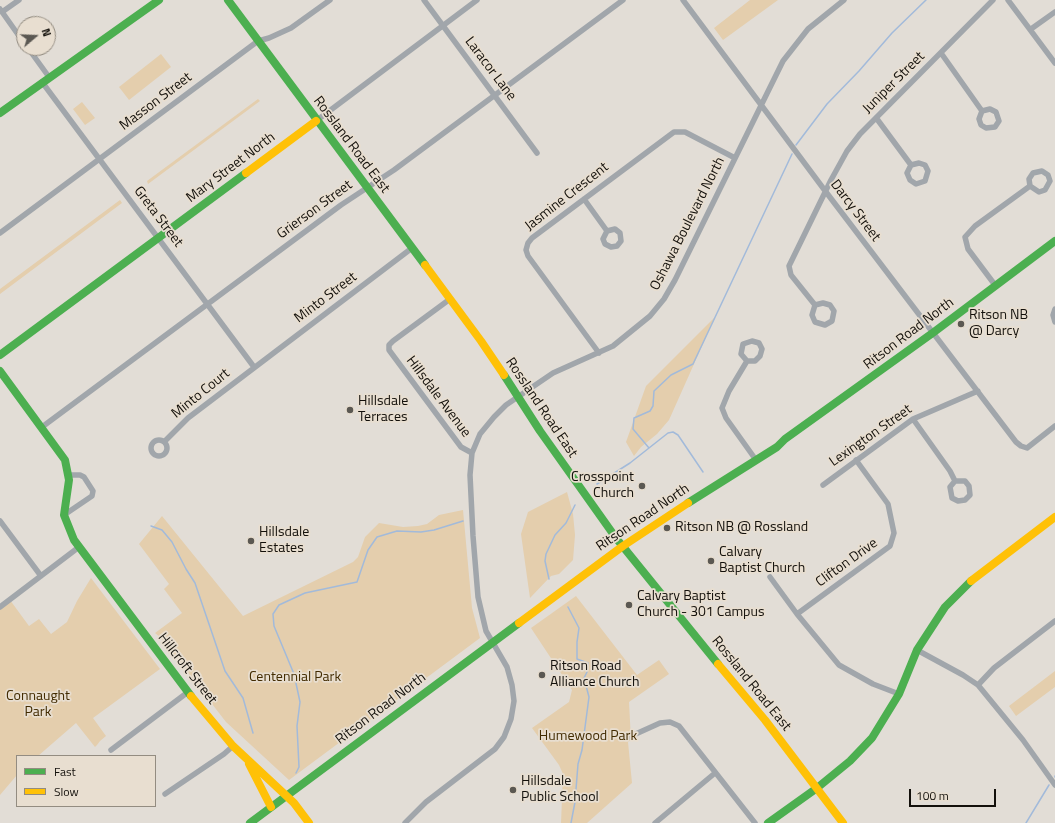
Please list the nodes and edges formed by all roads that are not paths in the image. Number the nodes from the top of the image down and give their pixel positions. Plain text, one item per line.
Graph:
1 (19, 0) edge
2 (159, 0) edge
3 (228, 0) edge
4 (330, 0) edge
5 (424, 0) edge
6 (477, 0) edge
7 (623, 0) edge
8 (683, 0) edge
9 (844, 0) edge
10 (993, 0) edge
11 (1008, 0) edge
12 (1, 11) edge
13 (1055, 12) edge
14 (443, 26) junction
15 (1031, 29) junction
16 (16, 32) edge
17 (258, 41) junction
18 (941, 53) junction
19 (34, 56) edge
20 (1055, 63) edge
21 (49, 77) junction
22 (42, 82) junction
23 (495, 95) junction
24 (761, 104) junction
25 (982, 110) dead end
26 (0, 113) edge
27 (877, 118) junction
28 (316, 121) junction
29 (537, 153) dead end
30 (735, 158) junction
31 (100, 159) junction
32 (911, 165) dead end
33 (1030, 186) dead end
34 (366, 187) junction
35 (826, 192) junction
36 (584, 199) junction
37 (607, 231) dead end
38 (0, 233) edge
39 (158, 238) junction
40 (1055, 241) edge
41 (412, 248) junction
42 (995, 285) junction
43 (450, 299) junction
44 (208, 304) junction
45 (815, 305) junction
46 (1055, 309) edge
47 (1055, 322) edge
48 (934, 332) junction
49 (599, 353) junction
50 (0, 355) edge
51 (747, 361) dead end
52 (254, 367) junction
53 (0, 371) edge
54 (978, 391) junction
55 (518, 397) junction
56 (913, 419) junction
57 (1055, 426) edge
58 (42, 427) junction
59 (165, 441) dead end
60 (472, 453) junction
61 (756, 460) junction
62 (856, 460) junction
63 (68, 475) junction
64 (955, 481) dead end
65 (823, 485) dead end
66 (64, 516) junction
67 (1055, 517) edge
68 (0, 521) edge
69 (623, 546) junction
70 (79, 547) junction
71 (41, 576) junction
72 (770, 577) dead end
73 (0, 607) edge
74 (797, 614) junction
75 (1055, 622) edge
76 (493, 642) junction
77 (917, 650) junction
78 (978, 685) junction
79 (188, 692) junction
80 (899, 694) junction
81 (629, 736) dead end
82 (233, 746) junction
83 (111, 750) dead end
84 (243, 754) junction
85 (715, 773) junction
86 (1055, 785) edge
87 (817, 788) junction
88 (165, 794) dead end
89 (286, 796) junction
90 (271, 807) junction
91 (250, 823) edge
92 (309, 823) edge
93 (405, 823) edge
94 (655, 823) edge
95 (755, 823) edge
96 (768, 823) edge
97 (843, 823) edge

1 - 12 street
2 - 21 main road
3 - 17 main road, Rossland Road East
4 - 17 street, Masson Street
5 - 14 street, Laracor Lane
6 - 14 street, Mary Street North
7 - 23 street, Grierson Street
8 - 24 street, Darcy Street
9 - 24 street, Oshawa Boulevard North
10 - 18 street, Juniper Street
11 - 15 street
12 - 16 street
13 - 15 street
14 - 23 street, Laracor Lane
14 - 28 street, Mary Street North
15 - 20 street
17 - 28 main road, Rossland Road East
17 - 31 street, Masson Street
18 - 25 street
18 - 27 street, Juniper Street
19 - 21 street
21 - 22 main road
22 - 26 main road
22 - 31 street, Greta Street
23 - 29 street, Laracor Lane
23 - 34 street, Grierson Street
24 - 30 street, Oshawa Boulevard North
24 - 35 street, Darcy Street
27 - 32 street
27 - 35 street, Juniper Street
28 - 34 main road, Rossland Road East
28 - 39 main road, Mary Street North
30 - 36 street, Jasmine Crescent
30 - 49 street, Oshawa Boulevard North
31 - 38 street, Masson Street
31 - 39 street, Greta Street
33 - 42 street
34 - 41 main road, Rossland Road East
34 - 44 street, Grierson Street
35 - 45 street, Juniper Street
35 - 48 street, Darcy Street
36 - 37 street
36 - 49 street, Jasmine Crescent
39 - 44 street, Greta Street
39 - 50 main road, Mary Street North
40 - 42 main road, Ritson Road North
41 - 43 main road, Rossland Road East
41 - 52 street, Minto Street
42 - 48 main road, Ritson Road North
43 - 55 main road, Rossland Road East
43 - 60 street, Hillsdale Avenue
44 - 52 street, Greta Street
44 - 58 street, Grierson Street
45 - 45 street
46 - 47 street
48 - 54 street, Darcy Street
48 - 61 main road, Ritson Road North
49 - 55 street, Oshawa Boulevard North
51 - 61 street
52 - 59 street, Minto Court
53 - 58 main road, Hillcroft Street
54 - 56 street, Lexington Street
54 - 57 street, Darcy Street
55 - 60 street, Oshawa Boulevard North
55 - 69 main road, Rossland Road East
56 - 62 street, Lexington Street
56 - 64 street
58 - 63 main road, Hillcroft Street
60 - 76 street, Oshawa Boulevard North
61 - 69 main road, Ritson Road North
62 - 65 street, Lexington Street
62 - 74 street, Clifton Drive
63 - 66 main road, Hillcroft Street
63 - 66 street
66 - 70 main road, Hillcroft Street
67 - 77 main road
68 - 71 street
69 - 76 main road, Ritson Road North
69 - 87 main road, Rossland Road East
70 - 71 street
70 - 79 main road, Hillcroft Street
71 - 73 street
72 - 74 street
74 - 80 street
75 - 78 street
76 - 89 main road, Ritson Road North
76 - 93 street, Oshawa Boulevard North
77 - 78 street
77 - 80 main road
78 - 86 street
79 - 82 main road, Hillcroft Street
79 - 83 street
80 - 87 main road
81 - 85 street
82 - 84 main road, Hillcroft Street
82 - 88 street
84 - 89 main road, Hillcroft Street
84 - 90 main road
85 - 94 street
85 - 95 street
87 - 96 main road
87 - 97 main road, Rossland Road East
89 - 90 main road, Ritson Road North
89 - 92 main road, Hillcroft Street
90 - 91 main road, Ritson Road North

